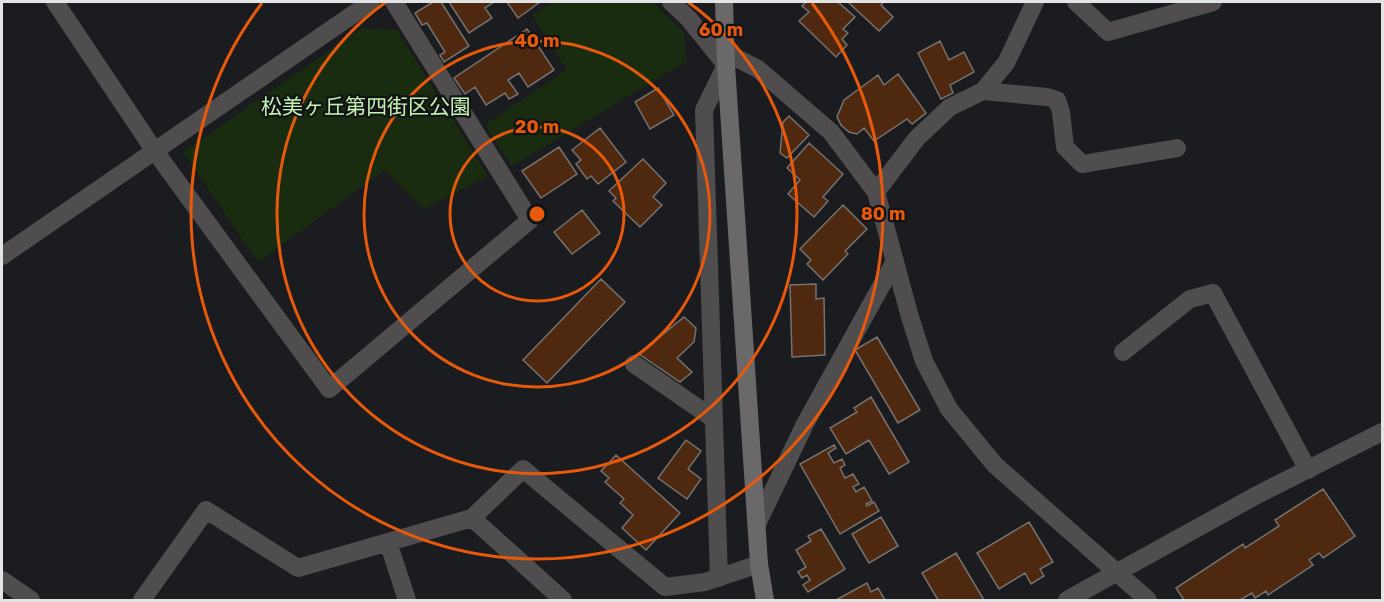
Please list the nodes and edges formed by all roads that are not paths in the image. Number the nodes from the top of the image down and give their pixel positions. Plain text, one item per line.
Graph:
1 (55, 2) edge
2 (371, 2) edge
3 (394, 2) edge
4 (671, 2) edge
5 (724, 2) edge
6 (1035, 2) edge
7 (1076, 2) edge
8 (1213, 2) edge
9 (725, 58) junction
10 (983, 90) junction
11 (1177, 147) dead end
12 (154, 150) junction
13 (876, 192) junction
14 (2, 256) edge
15 (895, 261) junction
16 (1123, 352) dead end
17 (634, 364) dead end
18 (714, 419) junction
19 (1383, 432) edge
20 (1308, 470) junction
21 (472, 518) junction
22 (757, 525) junction
23 (388, 542) junction
24 (759, 564) junction
25 (1118, 574) junction
26 (719, 578) junction
27 (2, 580) edge
28 (31, 600) edge
29 (142, 600) edge
30 (407, 600) edge
31 (563, 600) edge
32 (765, 600) edge
33 (1067, 600) edge
34 (1148, 600) edge

1 - 12 street
2 - 12 street
3 - 12 street
4 - 9 street
5 - 9 street
6 - 10 street
7 - 8 street
9 - 13 street
9 - 18 street
9 - 22 street
10 - 11 street
10 - 13 street
12 - 14 street
13 - 15 street
15 - 22 street
15 - 25 street
16 - 20 street
17 - 18 street
18 - 26 street
19 - 20 street
20 - 25 street
21 - 23 street
21 - 26 street
21 - 31 street
22 - 24 street
23 - 29 street
23 - 30 street
24 - 26 street
24 - 32 street
25 - 33 street
25 - 34 street
27 - 28 street

